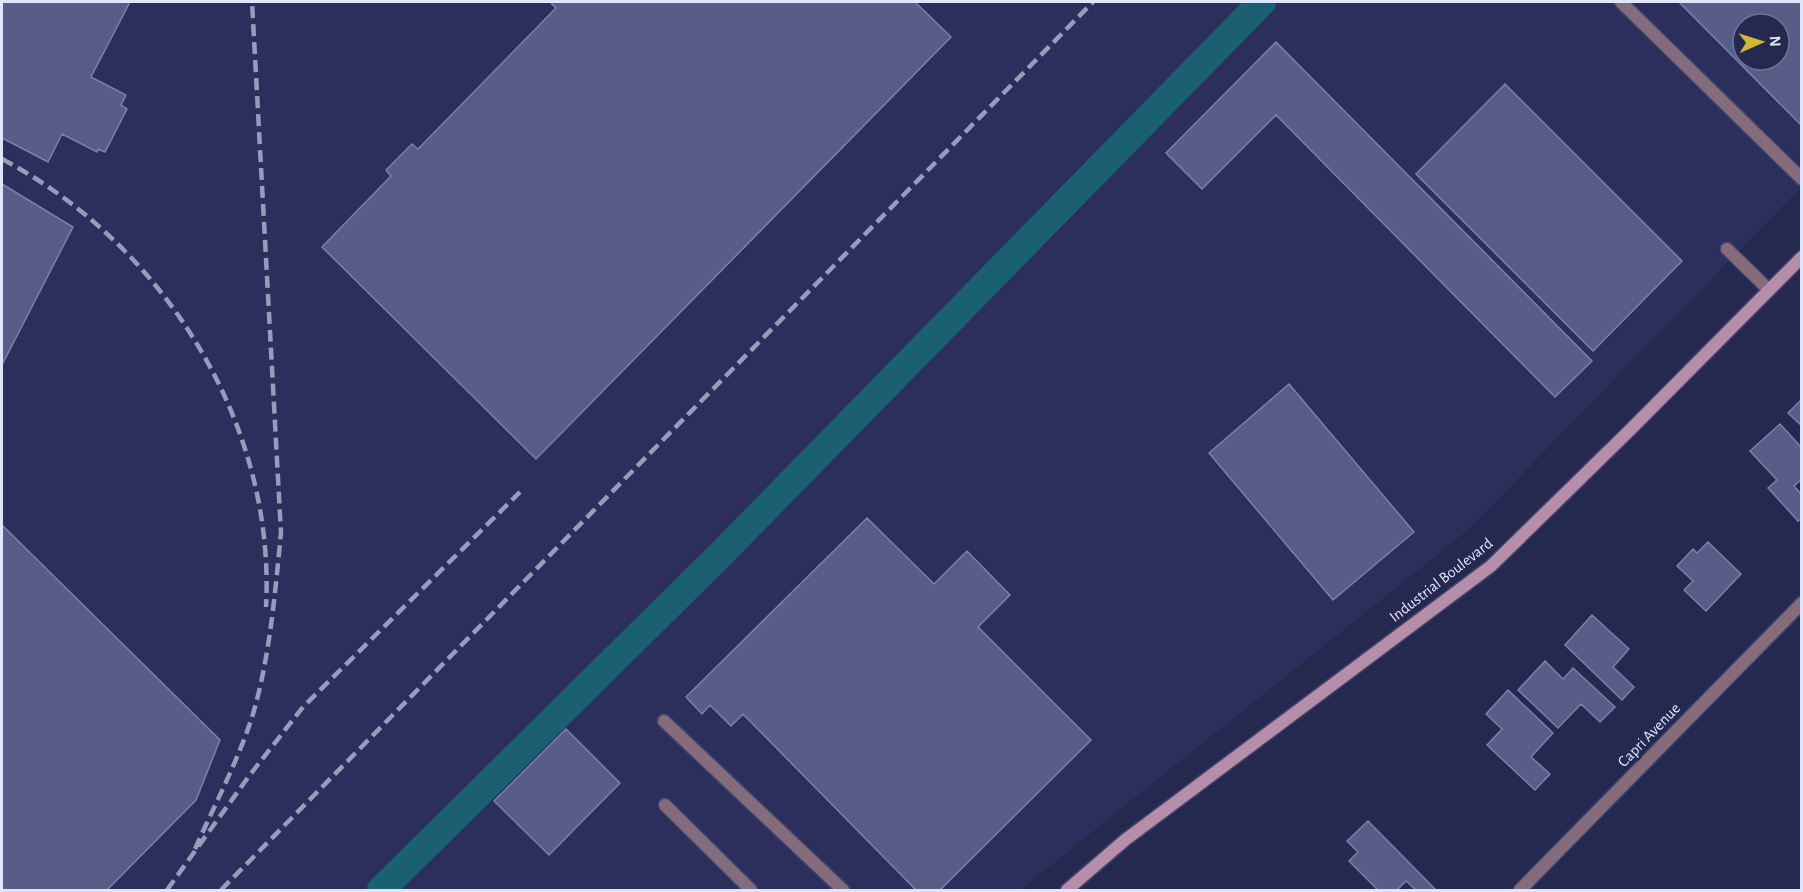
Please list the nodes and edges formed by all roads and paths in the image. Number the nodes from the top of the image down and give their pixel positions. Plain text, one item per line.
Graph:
1 (1621, 2) edge
2 (1802, 178) edge
3 (1726, 249) dead end
4 (1802, 257) edge
5 (1769, 290) junction
6 (1802, 603) edge
7 (664, 721) dead end
8 (665, 805) dead end
9 (1072, 889) edge
10 (751, 891) edge
11 (843, 891) edge
12 (1520, 891) edge

1 - 2 street
3 - 5 street
4 - 5 main road, Industrial Boulevard
5 - 9 main road, Industrial Boulevard
6 - 12 street, Capri Avenue
7 - 11 street
8 - 10 street

